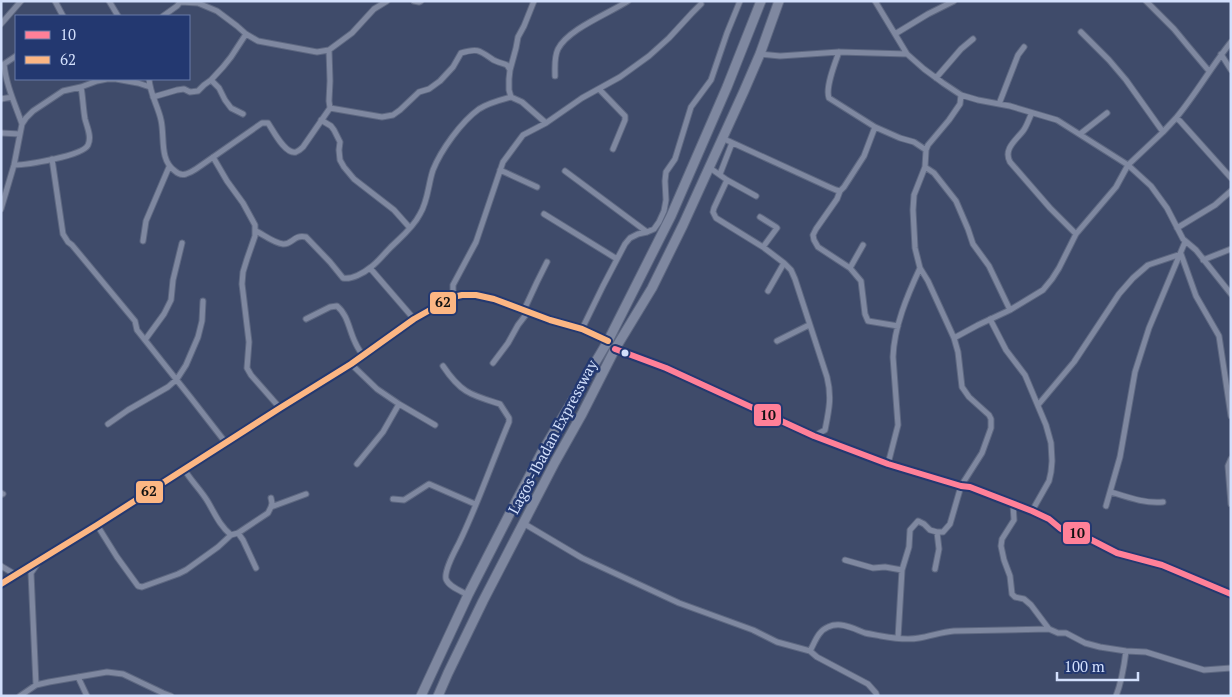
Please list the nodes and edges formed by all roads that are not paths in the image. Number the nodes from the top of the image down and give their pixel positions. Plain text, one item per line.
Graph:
1 (21, 1) edge
2 (55, 1) edge
3 (109, 1) edge
4 (387, 1) edge
5 (414, 1) edge
6 (421, 1) edge
7 (534, 1) edge
8 (628, 1) edge
9 (740, 1) edge
10 (761, 1) edge
11 (779, 1) edge
12 (875, 1) edge
13 (954, 1) edge
14 (1146, 1) edge
15 (181, 2) edge
16 (701, 4) dead end
17 (62, 15) edge
18 (117, 15) edge
19 (164, 15) edge
20 (1, 24) edge
21 (1081, 32) dead end
22 (246, 34) junction
23 (895, 34) junction
24 (973, 39) dead end
25 (1231, 42) edge
26 (1024, 47) dead end
27 (329, 50) junction
28 (839, 52) junction
29 (760, 54) junction
30 (907, 54) junction
31 (1221, 54) junction
32 (15, 57) edge
33 (510, 70) junction
34 (1231, 70) edge
35 (1209, 71) junction
36 (555, 76) dead end
37 (936, 78) junction
38 (102, 80) edge
39 (122, 80) edge
40 (149, 80) edge
41 (211, 80) junction
42 (150, 87) junction
43 (81, 88) junction
44 (599, 88) junction
45 (961, 95) junction
46 (152, 97) junction
47 (511, 97) junction
48 (12, 98) junction
49 (1, 99) edge
50 (999, 104) junction
51 (330, 108) junction
52 (1032, 112) junction
53 (1107, 113) dead end
54 (244, 114) dead end
55 (1176, 118) junction
56 (321, 120) junction
57 (546, 123) junction
58 (22, 124) junction
59 (875, 127) junction
60 (1163, 132) junction
61 (1, 133) edge
62 (20, 134) junction
63 (1080, 134) junction
64 (722, 138) junction
65 (732, 142) junction
66 (613, 149) dead end
67 (926, 150) junction
68 (213, 157) junction
69 (52, 159) junction
70 (14, 165) junction
71 (1128, 165) junction
72 (170, 167) junction
73 (925, 167) junction
74 (710, 168) junction
75 (500, 170) junction
76 (564, 171) dead end
77 (720, 174) junction
78 (1231, 178) edge
79 (727, 180) junction
80 (537, 187) dead end
81 (840, 190) junction
82 (1231, 191) edge
83 (756, 196) dead end
84 (1, 209) edge
85 (544, 214) dead end
86 (760, 217) dead end
87 (410, 228) junction
88 (1177, 228) junction
89 (647, 232) junction
90 (257, 234) junction
91 (1076, 234) junction
92 (143, 241) dead end
93 (1185, 242) junction
94 (182, 243) dead end
95 (863, 245) dead end
96 (763, 247) junction
97 (1231, 249) edge
98 (1181, 254) junction
99 (616, 259) junction
100 (1203, 260) junction
101 (547, 262) dead end
102 (784, 262) junction
103 (370, 268) junction
104 (850, 268) junction
105 (920, 268) junction
106 (768, 291) dead end
107 (1231, 294) edge
108 (453, 297) junction
109 (203, 301) dead end
110 (1010, 310) junction
111 (526, 311) junction
112 (306, 319) dead end
113 (414, 319) junction
114 (990, 319) junction
115 (809, 325) junction
116 (898, 326) junction
117 (582, 329) junction
118 (954, 338) junction
119 (145, 340) junction
120 (608, 341) junction
121 (777, 341) dead end
122 (615, 349) junction
123 (363, 356) junction
124 (493, 363) dead end
125 (351, 364) junction
126 (444, 366) dead end
127 (177, 379) junction
128 (399, 404) junction
129 (1038, 405) junction
130 (280, 408) junction
131 (1231, 416) edge
132 (108, 424) dead end
133 (435, 425) dead end
134 (814, 436) junction
135 (226, 443) junction
136 (1231, 459) edge
137 (357, 464) dead end
138 (888, 464) junction
139 (184, 469) junction
140 (961, 486) junction
141 (1111, 492) junction
142 (306, 494) dead end
143 (271, 498) dead end
144 (393, 499) dead end
145 (1163, 502) dead end
146 (475, 504) junction
147 (1014, 504) junction
148 (1231, 504) edge
149 (1106, 506) dead end
150 (271, 507) junction
151 (1032, 511) junction
152 (523, 523) junction
153 (97, 525) junction
154 (937, 532) junction
155 (238, 533) junction
156 (231, 535) junction
157 (40, 560) junction
158 (844, 560) dead end
159 (1, 566) edge
160 (256, 568) dead end
161 (935, 569) dead end
162 (902, 570) junction
163 (16, 575) junction
164 (1, 584) edge
165 (1231, 586) edge
166 (1224, 592) junction
167 (1231, 594) edge
168 (468, 595) junction
169 (1049, 629) junction
170 (898, 638) junction
171 (810, 651) junction
172 (1126, 651) junction
173 (1231, 668) edge
174 (78, 677) junction
175 (36, 685) junction
176 (20, 696) edge
177 (87, 696) edge
178 (171, 696) edge
179 (421, 696) edge
180 (438, 696) edge
181 (877, 696) edge
182 (1116, 696) edge

1 - 20 street
2 - 17 street
3 - 18 street
4 - 27 street
5 - 6 street
7 - 33 street
8 - 36 street
9 - 89 street
10 - 120 highway, Lagos-Ibadan Expressway
11 - 29 highway, Lagos-Ibadan Expressway
12 - 23 street
13 - 23 street
14 - 35 street
15 - 19 street
15 - 22 street
16 - 44 street
21 - 60 street
22 - 27 street
22 - 41 street
23 - 30 street
24 - 37 street
25 - 31 street
26 - 50 street
27 - 51 street
28 - 29 street
28 - 30 street
28 - 59 street
29 - 64 highway, Lagos-Ibadan Expressway
30 - 37 street
31 - 34 street
31 - 35 street
32 - 48 street
33 - 47 street
33 - 51 street
35 - 55 street
37 - 45 street
38 - 43 street
39 - 42 street
40 - 42 street
41 - 46 street
41 - 54 street
42 - 46 street
43 - 58 street
43 - 69 street
44 - 57 street
44 - 66 street
45 - 50 street
45 - 67 street
46 - 72 street
47 - 57 street
47 - 87 street
48 - 49 street
48 - 58 street
50 - 52 street
51 - 56 street
52 - 63 street
52 - 91 street
53 - 63 street
55 - 60 street
55 - 78 street
56 - 68 street
56 - 87 street
57 - 75 street
58 - 62 street
59 - 67 street
59 - 81 street
60 - 71 street
61 - 62 street
62 - 70 street
63 - 71 street
64 - 65 street
64 - 74 highway, Lagos-Ibadan Expressway
65 - 77 street
65 - 81 street
67 - 73 street
68 - 72 street
68 - 90 street
69 - 70 street
69 - 119 street
70 - 84 street
71 - 88 street
71 - 91 street
72 - 92 street
73 - 105 street
73 - 110 street
74 - 77 street
74 - 122 highway, Lagos-Ibadan Expressway
75 - 80 street
75 - 108 street
76 - 89 street
77 - 79 street
79 - 83 street
79 - 96 street
81 - 104 street
82 - 88 street
85 - 99 street
86 - 96 street
87 - 103 street
88 - 93 street
89 - 99 street
90 - 103 street
90 - 130 street
91 - 110 street
93 - 98 street
93 - 100 street
94 - 119 street
95 - 104 street
96 - 102 street
97 - 100 street
98 - 129 street
98 - 131 street
98 - 141 street
99 - 117 street
100 - 107 street
101 - 111 street
102 - 106 street
102 - 115 street
103 - 113 street
104 - 116 street
105 - 116 street
105 - 118 street
108 - 111 street
108 - 113 street
109 - 127 street
110 - 114 street
111 - 117 street
111 - 124 street
112 - 123 street
113 - 123 street
114 - 118 street
114 - 129 street
115 - 121 street
115 - 134 street
116 - 138 street
117 - 120 street
118 - 140 street
119 - 127 street
120 - 168 highway, Lagos-Ibadan Expressway
122 - 134 street
122 - 152 highway, Lagos-Ibadan Expressway
123 - 125 street
125 - 128 street
125 - 130 street
126 - 146 street
127 - 132 street
127 - 135 street
128 - 133 street
128 - 137 street
129 - 151 street
130 - 135 street
134 - 138 street
135 - 139 street
136 - 148 street
138 - 140 street
139 - 153 street
139 - 156 street
140 - 147 street
140 - 154 street
141 - 145 street
141 - 149 street
142 - 150 street
143 - 150 street
144 - 146 street
146 - 168 street
147 - 151 street
147 - 169 street
150 - 155 street
151 - 166 street
152 - 171 street
152 - 180 highway, Lagos-Ibadan Expressway
153 - 156 street
153 - 157 street
154 - 161 street
154 - 162 street
155 - 156 street
155 - 160 street
157 - 163 street
157 - 175 street
158 - 162 street
159 - 163 street
162 - 170 street
163 - 164 street
165 - 166 street
166 - 167 street
168 - 179 highway, Lagos-Ibadan Expressway
169 - 170 street
169 - 172 street
170 - 171 street
171 - 181 street
172 - 173 street
172 - 182 street
174 - 175 street
174 - 177 street
174 - 178 street
175 - 176 street

